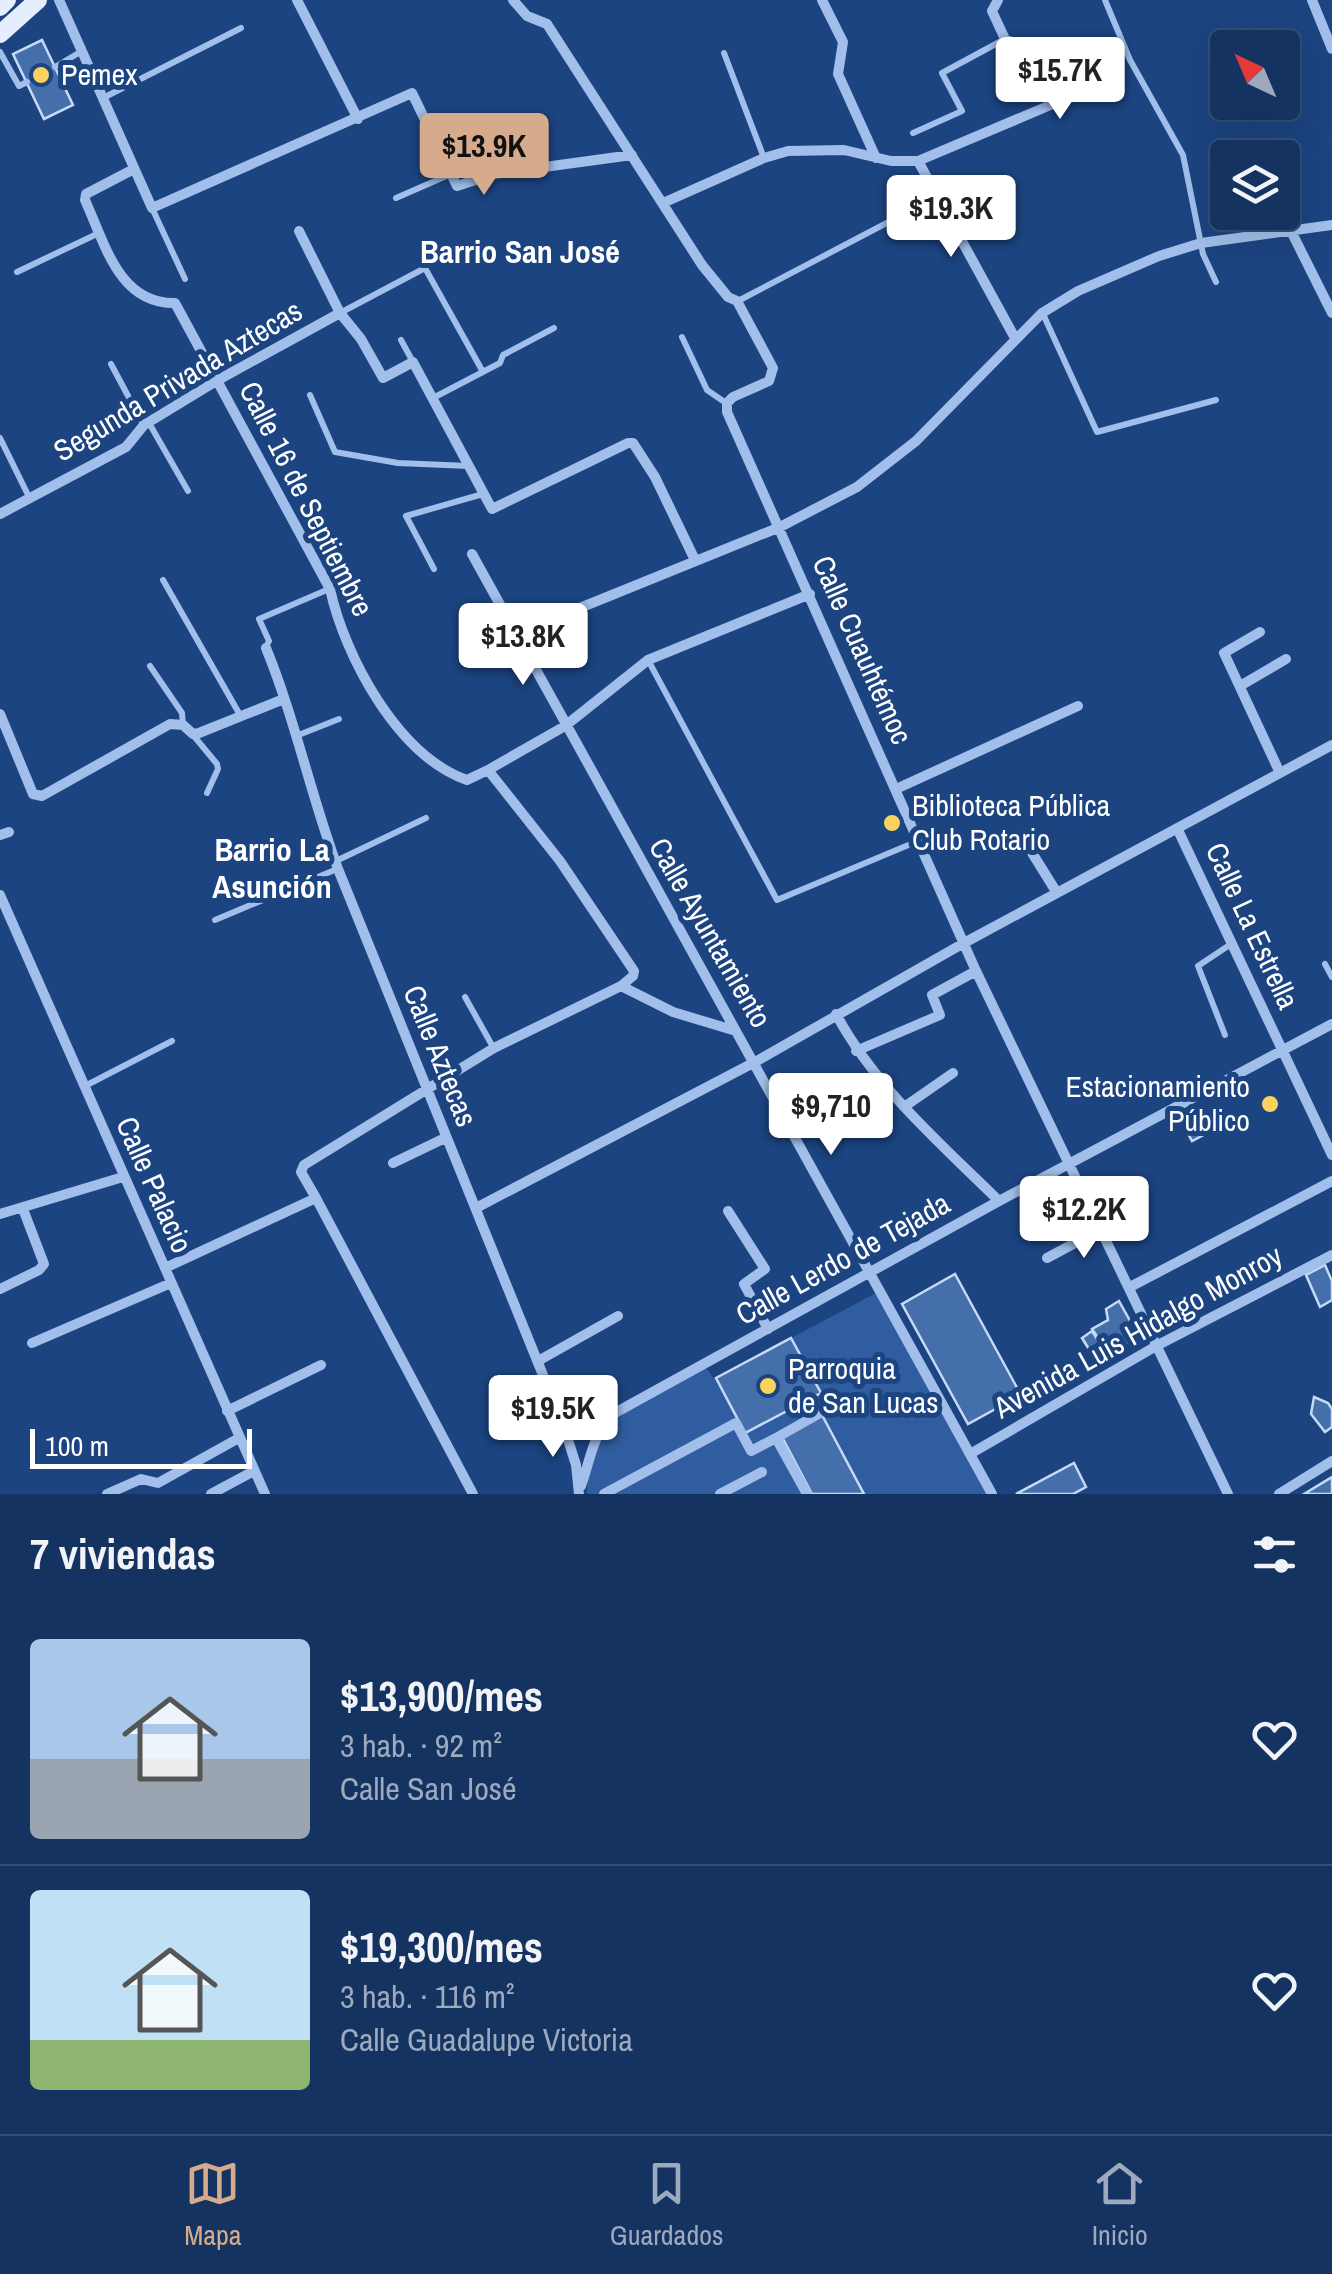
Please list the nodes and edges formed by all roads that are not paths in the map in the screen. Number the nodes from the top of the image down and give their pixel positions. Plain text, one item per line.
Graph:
1 (7, 0) edge
2 (38, 0) edge
3 (60, 0) edge
4 (298, 0) edge
5 (513, 0) edge
6 (822, 0) edge
7 (998, 0) edge
8 (1105, 0) edge
9 (1312, 0) edge
10 (0, 7) edge
11 (241, 28) dead end
12 (0, 34) edge
13 (1005, 39) junction
14 (1332, 50) edge
15 (82, 51) junction
16 (0, 52) edge
17 (724, 53) dead end
18 (55, 67) dead end
19 (27, 82) dead end
20 (103, 98) junction
21 (358, 118) junction
22 (914, 133) dead end
23 (632, 154) junction
24 (764, 158) junction
25 (876, 158) junction
26 (918, 161) junction
27 (134, 168) junction
28 (452, 174) junction
29 (940, 195) junction
30 (396, 198) dead end
31 (663, 204) junction
32 (152, 208) junction
33 (1332, 225) edge
34 (299, 231) dead end
35 (1291, 231) junction
36 (100, 233) junction
37 (1201, 243) junction
38 (17, 272) dead end
39 (186, 279) dead end
40 (1216, 282) dead end
41 (737, 301) junction
42 (340, 313) junction
43 (1042, 313) junction
44 (1332, 313) edge
45 (554, 328) dead end
46 (682, 337) dead end
47 (1015, 338) junction
48 (401, 340) dead end
49 (412, 362) junction
50 (112, 364) dead end
51 (483, 372) junction
52 (218, 380) junction
53 (310, 395) dead end
54 (432, 398) junction
55 (1216, 400) dead end
56 (727, 403) junction
57 (146, 424) junction
58 (0, 438) edge
59 (469, 466) junction
60 (188, 491) dead end
61 (484, 494) junction
62 (30, 499) junction
63 (5, 512) edge
64 (780, 527) junction
65 (472, 554) dead end
66 (695, 560) junction
67 (434, 569) dead end
68 (164, 580) dead end
69 (330, 589) junction
70 (810, 594) junction
71 (1260, 632) dead end
72 (518, 633) junction
73 (266, 648) joint
74 (1286, 658) dead end
75 (648, 660) junction
76 (150, 666) dead end
77 (1240, 686) junction
78 (284, 699) junction
79 (1078, 706) dead end
80 (0, 714) edge
81 (241, 716) junction
82 (339, 719) dead end
83 (183, 725) junction
84 (564, 726) junction
85 (193, 734) junction
86 (295, 736) junction
87 (1332, 746) edge
88 (488, 770) junction
89 (1280, 773) junction
90 (896, 789) junction
91 (207, 794) dead end
92 (426, 818) dead end
93 (1177, 828) junction
94 (1021, 835) dead end
95 (918, 840) junction
96 (337, 865) junction
97 (1057, 892) junction
98 (0, 895) edge
99 (215, 920) dead end
100 (964, 943) junction
101 (1232, 944) junction
102 (1325, 964) dead end
103 (976, 970) junction
104 (1332, 977) edge
105 (621, 986) junction
106 (466, 997) dead end
107 (836, 1014) junction
108 (1332, 1024) edge
109 (737, 1031) junction
110 (1225, 1035) dead end
111 (172, 1040) dead end
112 (494, 1048) junction
113 (856, 1051) junction
114 (1282, 1051) junction
115 (755, 1062) junction
116 (954, 1072) dead end
117 (83, 1087) junction
118 (426, 1090) junction
119 (904, 1107) junction
120 (445, 1138) junction
121 (1332, 1155) edge
122 (393, 1163) dead end
123 (1068, 1166) junction
124 (123, 1178) junction
125 (1332, 1181) edge
126 (1082, 1190) junction
127 (316, 1198) junction
128 (999, 1201) junction
129 (476, 1208) junction
130 (23, 1209) junction
131 (728, 1211) dead end
132 (1036, 1213) dead end
133 (0, 1214) edge
134 (1101, 1229) junction
135 (1332, 1254) edge
136 (1047, 1258) dead end
137 (165, 1268) junction
138 (872, 1274) junction
139 (171, 1283) junction
140 (1130, 1287) junction
141 (0, 1289) edge
142 (618, 1316) dead end
143 (768, 1329) junction
144 (32, 1342) dead end
145 (1158, 1345) junction
146 (538, 1361) junction
147 (321, 1365) dead end
148 (829, 1408) dead end
149 (227, 1411) junction
150 (239, 1438) junction
151 (776, 1438) junction
152 (751, 1451) junction
153 (970, 1454) junction
154 (1332, 1461) edge
155 (254, 1471) junction
156 (579, 1492) edge
157 (107, 1494) edge
158 (210, 1494) edge
159 (265, 1494) edge
160 (474, 1494) edge
161 (604, 1494) edge
162 (720, 1494) edge
163 (807, 1494) edge
164 (992, 1494) edge
165 (1228, 1494) edge
166 (1279, 1494) edge

1 - 10 main road
2 - 12 main road
3 - 15 street
4 - 21 street
5 - 23 street
6 - 25 street
7 - 13 street
8 - 37 lane
9 - 14 street
11 - 20 lane
13 - 22 lane
13 - 26 street
15 - 18 lane
15 - 20 street
16 - 19 lane
17 - 24 lane
20 - 27 street
21 - 28 street
21 - 32 street
23 - 28 street
23 - 31 street
24 - 25 street
24 - 31 street
25 - 26 street
26 - 29 street
27 - 32 street
27 - 36 street, Calle 16 de Septiembre
28 - 30 lane
29 - 41 lane
29 - 47 street
31 - 41 street
32 - 39 lane
33 - 35 street
34 - 42 street
35 - 37 street
35 - 44 street
36 - 38 lane
36 - 52 street, Calle 16 de Septiembre
37 - 40 lane
37 - 43 street
41 - 56 street
42 - 49 street
42 - 51 lane, Segunda Privada Aztecas
42 - 52 street, Segunda Privada Aztecas
43 - 47 street
43 - 55 lane
45 - 51 lane
46 - 56 lane
47 - 64 street
48 - 49 lane
49 - 54 street
50 - 57 lane
51 - 54 lane
52 - 57 street, Segunda Privada Aztecas
52 - 69 street, Calle 16 de Septiembre
53 - 59 lane
54 - 59 street
56 - 64 street, Calle Cuauhtémoc
57 - 60 lane
57 - 62 street, Segunda Privada Aztecas
58 - 62 lane
59 - 61 street
61 - 66 street
61 - 67 lane
62 - 63 street, Segunda Privada Aztecas
64 - 66 street
64 - 70 street, Calle Cuauhtémoc
65 - 72 street, Calle Ayuntamiento
66 - 72 street
68 - 81 lane
69 - 73 lane, Calle Aztecas
69 - 88 street, Calle 16 de Septiembre
70 - 75 street
70 - 90 street, Calle Cuauhtémoc
71 - 77 street
72 - 84 street, Calle Ayuntamiento
73 - 78 street, Calle Aztecas
74 - 77 street
75 - 84 street
75 - 95 lane
76 - 83 lane
77 - 89 street
78 - 81 street
78 - 86 street, Calle Aztecas
79 - 90 street
80 - 83 street
81 - 85 street
82 - 86 lane
83 - 85 street
84 - 88 street
84 - 109 street, Calle Ayuntamiento
85 - 91 lane
86 - 96 street, Calle Aztecas
87 - 89 street
88 - 105 street
89 - 93 street
90 - 95 street, Calle Cuauhtémoc
92 - 96 lane
93 - 97 street
93 - 101 street, Calle La Estrella
94 - 97 street
95 - 100 street, Calle Cuauhtémoc
96 - 99 lane
96 - 118 street, Calle Aztecas
97 - 100 street
98 - 117 street, Calle Palacio
100 - 103 street, Calle Cuauhtémoc
100 - 107 street
101 - 110 lane
101 - 114 street, Calle La Estrella
102 - 104 lane
103 - 113 street
103 - 123 street, Calle Cuauhtémoc
105 - 109 street
105 - 112 street
106 - 112 lane
107 - 113 street
107 - 115 street
108 - 114 street, Calle Lerdo de Tejada
109 - 115 street, Calle Ayuntamiento
111 - 117 lane
112 - 118 street
113 - 119 street
114 - 121 street, Calle La Estrella
114 - 123 street, Calle Lerdo de Tejada
115 - 129 street
115 - 138 street, Calle Ayuntamiento
116 - 119 street
117 - 124 street, Calle Palacio
118 - 120 street, Calle Aztecas
118 - 127 street
119 - 128 street
120 - 122 street
120 - 129 street, Calle Aztecas
123 - 126 street, Calle Cuauhtémoc
123 - 128 street, Calle Lerdo de Tejada
124 - 130 street
124 - 137 street, Calle Palacio
125 - 140 street
126 - 132 street
126 - 134 street, Calle Cuauhtémoc
127 - 137 street
127 - 160 street
128 - 138 street, Calle Lerdo de Tejada
129 - 146 street, Calle Aztecas
130 - 133 street
130 - 141 street
131 - 143 street
134 - 136 street
134 - 140 street, Calle Cuauhtémoc
135 - 145 street, Avenida Luis Hidalgo Monroy
137 - 139 street, Calle Palacio
138 - 143 street, Calle Lerdo de Tejada
138 - 153 street, Calle Ayuntamiento
139 - 144 street
139 - 149 street, Calle Palacio
140 - 145 street, Calle Cuauhtémoc
142 - 146 street
143 - 156 street, Calle Lerdo de Tejada
145 - 153 street, Avenida Luis Hidalgo Monroy
145 - 165 street, Calle Cuauhtémoc
146 - 156 street, Calle Aztecas
147 - 149 street
148 - 151 street
149 - 150 street, Calle Palacio
150 - 155 street, Calle Palacio
150 - 157 street
151 - 152 street
151 - 163 street
152 - 161 street
152 - 162 street
153 - 164 street, Calle Ayuntamiento
154 - 166 street
155 - 158 street
155 - 159 street, Calle Palacio

